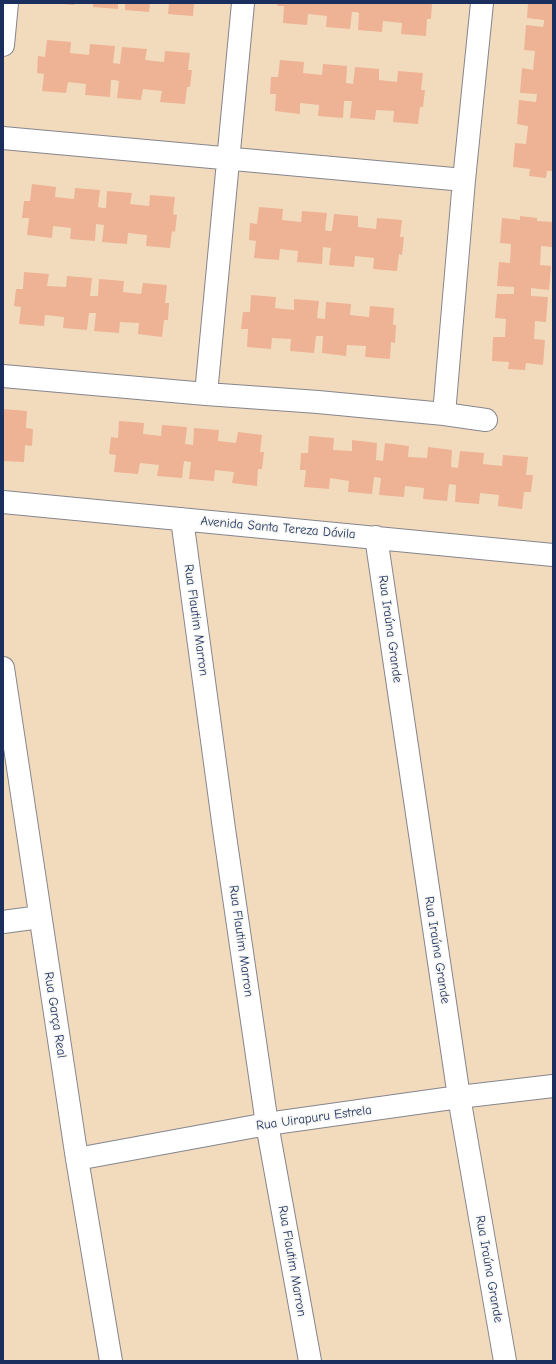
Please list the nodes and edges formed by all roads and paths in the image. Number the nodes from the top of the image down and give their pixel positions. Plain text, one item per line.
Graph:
1 (7, 3) edge
2 (243, 3) edge
3 (482, 3) edge
4 (3, 45) edge
5 (3, 138) edge
6 (228, 158) junction
7 (464, 180) junction
8 (3, 376) edge
9 (206, 394) junction
10 (444, 414) junction
11 (486, 420) dead end
12 (3, 502) edge
13 (182, 519) junction
14 (376, 537) junction
15 (553, 555) edge
16 (3, 668) edge
17 (40, 917) junction
18 (3, 922) edge
19 (553, 1086) edge
20 (459, 1097) junction
21 (267, 1124) junction
22 (76, 1159) junction
23 (111, 1361) edge
24 (310, 1361) edge
25 (505, 1361) edge

1 - 4 street
2 - 6 street
3 - 7 street
5 - 6 street
6 - 7 street
6 - 9 street
7 - 10 street
8 - 9 street
9 - 10 street
10 - 11 street
12 - 13 street, Avenida Santa Tereza Dávila
13 - 14 street, Avenida Santa Tereza Dávila
13 - 21 street, Rua Flautim Marron
14 - 15 street, Avenida Santa Tereza Dávila
14 - 20 street, Rua Iraúna Grande
16 - 17 street, Rua Garça Real
17 - 18 street
17 - 22 street, Rua Garça Real
19 - 20 street, Rua Uirapuru Estrela
20 - 21 street, Rua Uirapuru Estrela
20 - 25 street, Rua Iraúna Grande
21 - 22 street, Rua Uirapuru Estrela
21 - 24 street, Rua Flautim Marron
22 - 23 street, Rua Garça Real

